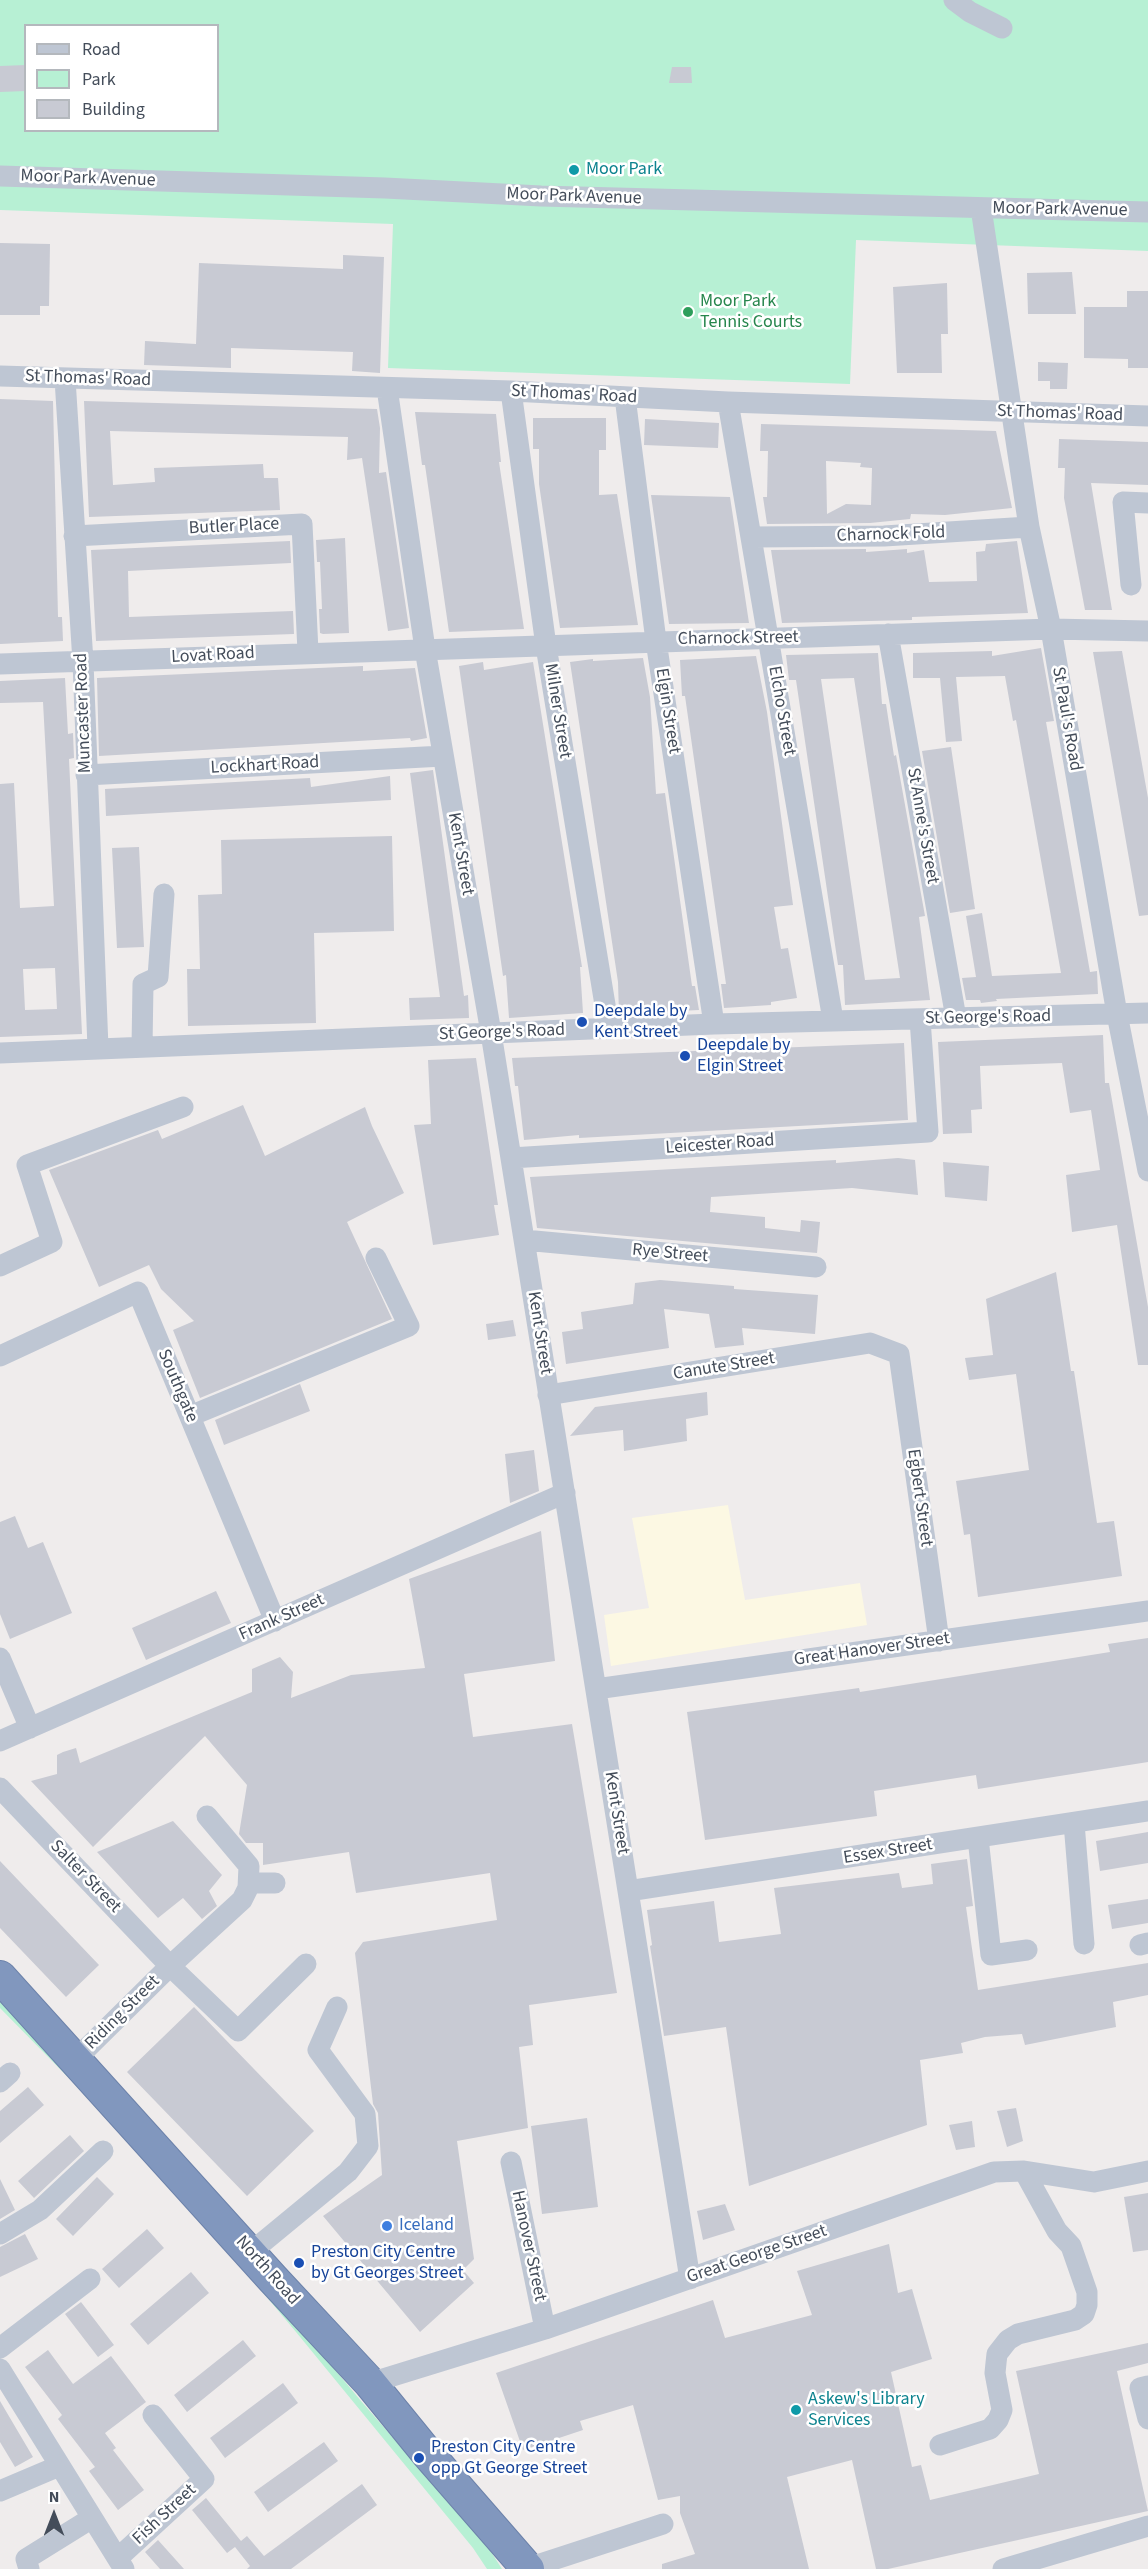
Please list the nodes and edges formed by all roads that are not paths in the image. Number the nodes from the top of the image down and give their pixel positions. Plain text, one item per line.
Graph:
1 (954, 0) edge
2 (1002, 28) dead end
3 (0, 176) edge
4 (981, 208) junction
5 (1148, 212) edge
6 (0, 376) edge
7 (65, 379) junction
8 (387, 388) junction
9 (511, 392) junction
10 (625, 397) junction
11 (728, 402) junction
12 (1012, 412) junction
13 (1148, 416) edge
14 (1148, 503) edge
15 (1029, 527) junction
16 (74, 536) junction
17 (753, 537) junction
18 (1138, 564) edge
19 (1131, 585) dead end
20 (1051, 629) junction
21 (1148, 631) edge
22 (888, 634) junction
23 (768, 639) junction
24 (656, 641) junction
25 (546, 646) junction
26 (425, 649) junction
27 (308, 652) junction
28 (83, 662) junction
29 (0, 664) edge
30 (443, 756) junction
31 (86, 775) junction
32 (164, 894) dead end
33 (1148, 1013) edge
34 (1117, 1014) junction
35 (956, 1018) junction
36 (920, 1019) junction
37 (833, 1020) junction
38 (714, 1024) junction
39 (609, 1029) junction
40 (491, 1033) junction
41 (142, 1047) junction
42 (98, 1048) junction
43 (0, 1053) edge
44 (183, 1107) dead end
45 (511, 1158) junction
46 (1148, 1171) edge
47 (524, 1240) junction
48 (376, 1258) dead end
49 (0, 1266) edge
50 (816, 1268) dead end
51 (898, 1354) joint
52 (0, 1356) edge
53 (548, 1395) junction
54 (190, 1416) junction
55 (565, 1493) junction
56 (1148, 1611) edge
57 (275, 1621) junction
58 (939, 1641) junction
59 (0, 1658) edge
60 (596, 1689) junction
61 (30, 1728) junction
62 (0, 1741) edge
63 (0, 1788) edge
64 (1148, 1811) edge
65 (207, 1816) dead end
66 (1074, 1823) junction
67 (978, 1838) junction
68 (249, 1882) junction
69 (276, 1882) dead end
70 (628, 1892) junction
71 (1084, 1944) dead end
72 (1027, 1950) dead end
73 (306, 1964) dead end
74 (170, 1966) junction
75 (0, 1977) edge
76 (337, 2007) dead end
77 (75, 2060) junction
78 (103, 2151) dead end
79 (511, 2162) dead end
80 (1024, 2171) junction
81 (1148, 2171) edge
82 (0, 2234) edge
83 (251, 2252) junction
84 (690, 2279) junction
85 (90, 2280) dead end
86 (545, 2329) junction
87 (0, 2349) edge
88 (0, 2369) edge
89 (370, 2383) junction
90 (1148, 2386) edge
91 (153, 2415) dead end
92 (1148, 2419) edge
93 (940, 2445) dead end
94 (59, 2466) junction
95 (0, 2491) edge
96 (92, 2518) junction
97 (663, 2524) dead end
98 (1148, 2526) edge
99 (121, 2564) edge
100 (29, 2569) edge
101 (528, 2569) edge
102 (1003, 2569) edge

1 - 2 street
3 - 4 street, Moor Park Avenue
4 - 5 street, Moor Park Avenue
4 - 12 street, St Paul's Road
6 - 7 street, St Thomas' Road
7 - 8 street, St Thomas' Road
7 - 16 street, Muncaster Road
8 - 9 street, St Thomas' Road
8 - 26 street, Kent Street
9 - 10 street, St Thomas' Road
9 - 25 street, Milner Street
10 - 11 street, St Thomas' Road
10 - 24 street, Elgin Street
11 - 12 street, St Thomas' Road
11 - 17 street, Elcho Street
12 - 13 street, St Thomas' Road
12 - 15 street, St Paul's Road
14 - 18 street
15 - 17 street, Charnock Fold
15 - 20 street, St Paul's Road
16 - 27 street, Butler Place
16 - 28 street, Muncaster Road
17 - 23 street, Elcho Street
18 - 19 street
20 - 21 street, Charnock Street
20 - 22 street, Charnock Street
20 - 34 street, St Paul's Road
22 - 23 street, Charnock Street
22 - 35 street, St Anne's Street
23 - 24 street, Charnock Street
23 - 37 street, Elcho Street
24 - 25 street, Charnock Street
24 - 38 street, Elgin Street
25 - 26 street, Charnock Street
25 - 39 street, Milner Street
26 - 27 street, Lovat Road
26 - 30 street, Kent Street
27 - 28 street, Lovat Road
28 - 29 street, Lovat Road
28 - 31 street, Muncaster Road
30 - 31 street, Lockhart Road
30 - 40 street, Kent Street
31 - 42 street, Muncaster Road
32 - 41 street
33 - 34 street, St George's Road
34 - 35 street, St George's Road
34 - 46 street, St Paul's Road
35 - 36 street, St George's Road
36 - 37 street, St George's Road
36 - 45 street, Leicester Road
37 - 38 street, St George's Road
38 - 39 street, St George's Road
39 - 40 street, St George's Road
40 - 41 street, St George's Road
40 - 45 street, Kent Street
41 - 42 street, St George's Road
42 - 43 street, St George's Road
44 - 49 street
45 - 47 street, Kent Street
47 - 50 street, Rye Street
47 - 53 street, Kent Street
48 - 54 street
51 - 53 street, Canute Street
51 - 58 street, Egbert Street
52 - 54 street, Southgate
53 - 55 street, Kent Street
54 - 57 street, Southgate
55 - 57 street, Frank Street
55 - 60 street, Kent Street
56 - 58 street, Great Hanover Street
57 - 61 street, Frank Street
58 - 60 street, Great Hanover Street
59 - 61 street
60 - 70 street, Kent Street
61 - 62 street, Frank Street
63 - 74 street, Salter Street
64 - 66 street, Essex Street
65 - 68 street
66 - 67 street, Essex Street
66 - 71 street
67 - 70 street, Essex Street
67 - 72 street
68 - 69 street
68 - 74 street, Riding Street
70 - 84 street, Kent Street
73 - 74 street, Salter Street
74 - 77 street, Riding Street
75 - 77 highway, North Road
76 - 83 street
77 - 83 highway, North Road
78 - 82 street
79 - 86 street, Hanover Street
80 - 81 street, Great George Street
80 - 84 street, Great George Street
80 - 93 street
83 - 89 highway, North Road
84 - 86 street, Great George Street
85 - 87 street
86 - 89 street, Great George Street
88 - 94 street
89 - 101 highway, North Road
90 - 92 street
91 - 99 street, Fish Street
94 - 95 street
94 - 96 street
96 - 99 street
96 - 100 street
97 - 101 street
98 - 102 street

